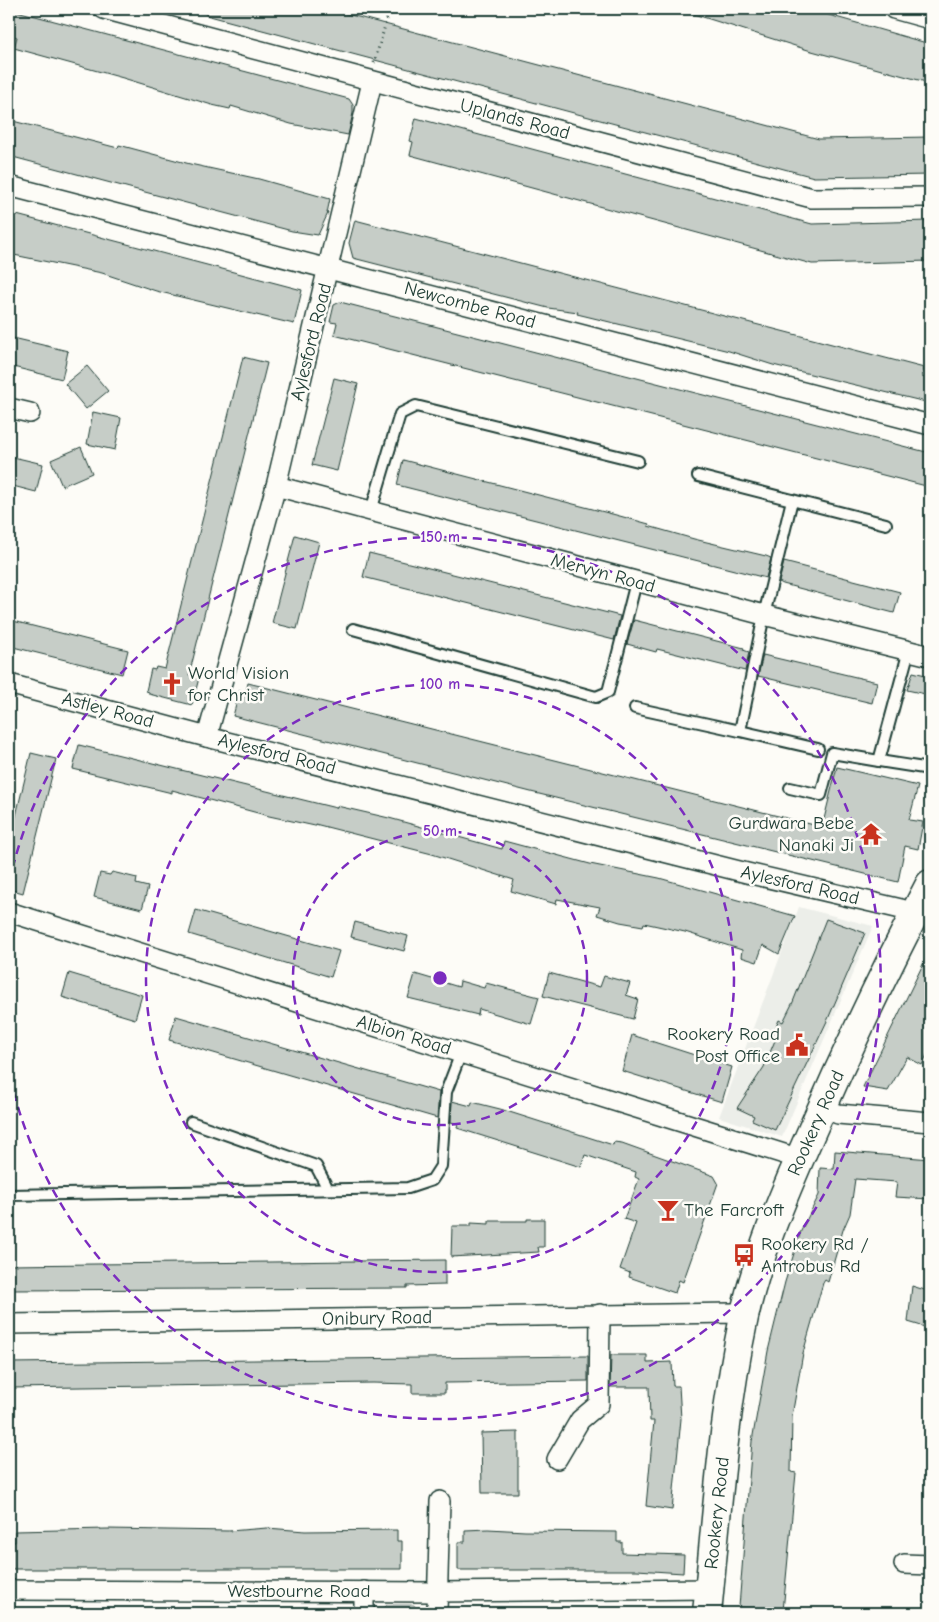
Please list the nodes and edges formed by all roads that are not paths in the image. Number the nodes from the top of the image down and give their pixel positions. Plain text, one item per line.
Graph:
1 (104, 9) edge
2 (894, 9) edge
3 (930, 19) edge
4 (371, 81) junction
5 (9, 186) edge
6 (930, 197) edge
7 (328, 268) junction
8 (9, 408) edge
9 (30, 413) dead end
10 (930, 425) edge
11 (638, 462) dead end
12 (698, 476) dead end
13 (276, 486) junction
14 (792, 500) junction
15 (371, 511) junction
16 (886, 524) dead end
17 (636, 582) junction
18 (764, 615) junction
19 (353, 629) dead end
20 (909, 650) junction
21 (930, 656) edge
22 (10, 690) edge
23 (635, 708) dead end
24 (740, 731) junction
25 (207, 737) junction
26 (818, 749) dead end
27 (879, 761) junction
28 (930, 769) edge
29 (790, 788) dead end
30 (930, 884) edge
31 (9, 912) edge
32 (914, 915) junction
33 (461, 1053) junction
34 (822, 1107) junction
35 (191, 1122) dead end
36 (930, 1122) edge
37 (800, 1159) junction
38 (328, 1189) junction
39 (9, 1195) edge
40 (600, 1314) junction
41 (745, 1316) junction
42 (9, 1324) edge
43 (557, 1459) dead end
44 (440, 1501) dead end
45 (904, 1564) dead end
46 (930, 1565) edge
47 (9, 1590) edge
48 (364, 1591) junction
49 (437, 1592) junction
50 (708, 1601) edge
51 (364, 1613) edge
52 (438, 1613) edge

1 - 4 street, Uplands Road
2 - 3 street
4 - 6 street, Uplands Road
4 - 7 street, Aylesford Road
5 - 7 street, Newcombe Road
7 - 10 street, Newcombe Road
7 - 13 street, Aylesford Road
8 - 9 street
11 - 15 lane
12 - 14 lane
13 - 15 street, Mervyn Road
13 - 25 street, Aylesford Road
14 - 16 lane
14 - 18 lane
15 - 17 street, Mervyn Road
17 - 18 street, Mervyn Road
17 - 19 lane
18 - 20 street, Mervyn Road
18 - 24 lane
20 - 21 street, Mervyn Road
20 - 27 lane
22 - 25 street, Astley Road
23 - 24 lane
24 - 26 lane
25 - 32 street, Aylesford Road
27 - 28 lane
27 - 29 lane
30 - 32 main road, Rookery Road
31 - 33 street, Albion Road
32 - 34 main road, Rookery Road
33 - 37 street, Albion Road
33 - 38 lane
34 - 36 street
34 - 37 main road, Rookery Road
35 - 38 lane
37 - 41 main road, Rookery Road
38 - 39 lane
40 - 41 street, Onibury Road
40 - 42 street, Onibury Road
40 - 43 street
41 - 50 main road, Rookery Road
44 - 49 street
45 - 46 street
47 - 48 street, Westbourne Road
48 - 49 street, Westbourne Road
48 - 51 street
49 - 50 street, Westbourne Road
49 - 52 street

